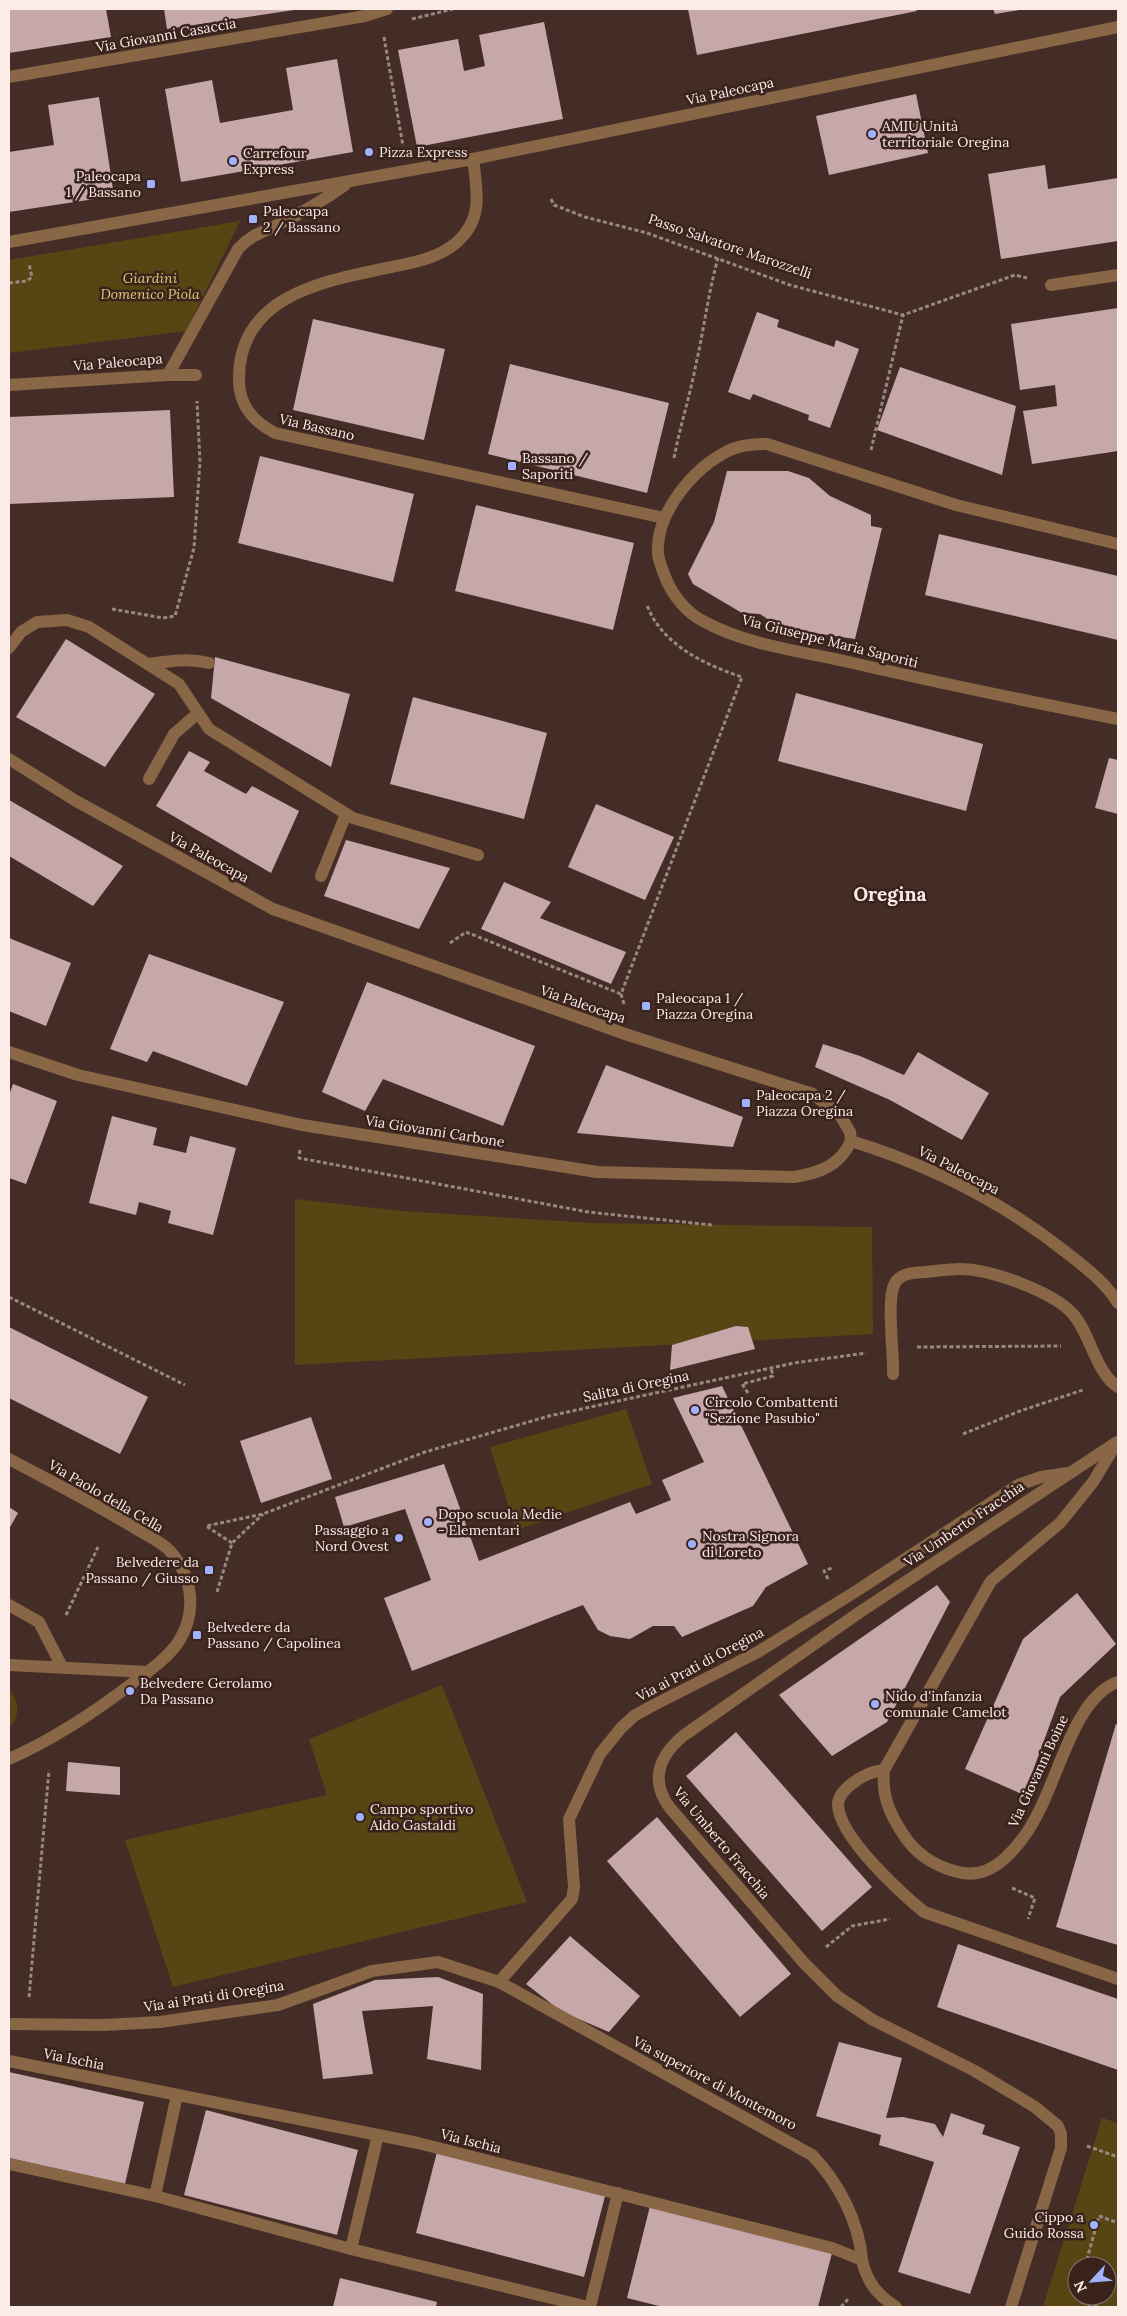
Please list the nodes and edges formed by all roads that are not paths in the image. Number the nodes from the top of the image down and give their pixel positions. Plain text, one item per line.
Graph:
1 (387, 9) edge
2 (1118, 27) edge
3 (9, 77) edge
4 (473, 159) junction
5 (347, 183) junction
6 (9, 242) edge
7 (1118, 275) edge
8 (1051, 286) road end
9 (168, 375) junction
10 (196, 375) road end
11 (9, 385) edge
12 (664, 518) junction
13 (1118, 544) edge
14 (9, 648) edge
15 (209, 663) dead end
16 (148, 664) junction
17 (197, 714) junction
18 (1118, 719) edge
19 (9, 759) edge
20 (149, 779) dead end
21 (346, 814) junction
22 (478, 855) dead end
23 (321, 876) dead end
24 (9, 1052) edge
25 (851, 1141) junction
26 (1118, 1303) edge
27 (893, 1374) dead end
28 (1118, 1386) edge
29 (1118, 1441) edge
30 (9, 1459) edge
31 (1068, 1473) junction
32 (9, 1605) edge
33 (9, 1665) edge
34 (62, 1667) junction
35 (148, 1672) junction
36 (1118, 1682) edge
37 (9, 1759) edge
38 (884, 1770) junction
39 (1118, 1979) edge
40 (499, 1982) junction
41 (9, 2024) edge
42 (9, 2061) edge
43 (177, 2095) junction
44 (378, 2135) junction
45 (9, 2164) edge
46 (618, 2193) junction
47 (155, 2196) junction
48 (351, 2249) junction
49 (862, 2260) junction
50 (589, 2307) edge
51 (896, 2307) edge
52 (1011, 2307) edge

1 - 3 street, Via Giovanni Casaccia
2 - 4 street, Via Paleocapa
4 - 5 street, Via Paleocapa
4 - 12 street, Via Bassano
5 - 6 street, Via Paleocapa
5 - 9 street, Via Paleocapa
7 - 8 street
9 - 10 street
9 - 11 street, Via Paleocapa
12 - 13 street, Via Giuseppe Maria Saporiti
12 - 18 street, Via Giuseppe Maria Saporiti
14 - 16 street
15 - 16 street
16 - 17 street
17 - 20 street
17 - 21 street
19 - 25 street, Via Paleocapa
21 - 22 street
21 - 23 street
24 - 25 street, Via Giovanni Carbone
25 - 26 street, Via Paleocapa
27 - 28 street
29 - 31 street, Via Umberto Fracchia
29 - 38 street
30 - 35 street, Via Paolo della Cella
31 - 40 street, Via ai Prati di Oregina
31 - 52 street, Via Umberto Fracchia
32 - 34 street
33 - 34 street
34 - 35 street
35 - 37 street
36 - 38 street, Via Giovanni Boine
38 - 39 street
40 - 41 street, Via ai Prati di Oregina
40 - 49 street, Via superiore di Montemoro
42 - 43 street, Via Ischia
43 - 44 street, Via Ischia
43 - 47 street
44 - 46 street, Via Ischia
44 - 48 street
45 - 47 street
46 - 49 street, Via Ischia
46 - 50 street
47 - 48 street
48 - 50 street
49 - 51 street

